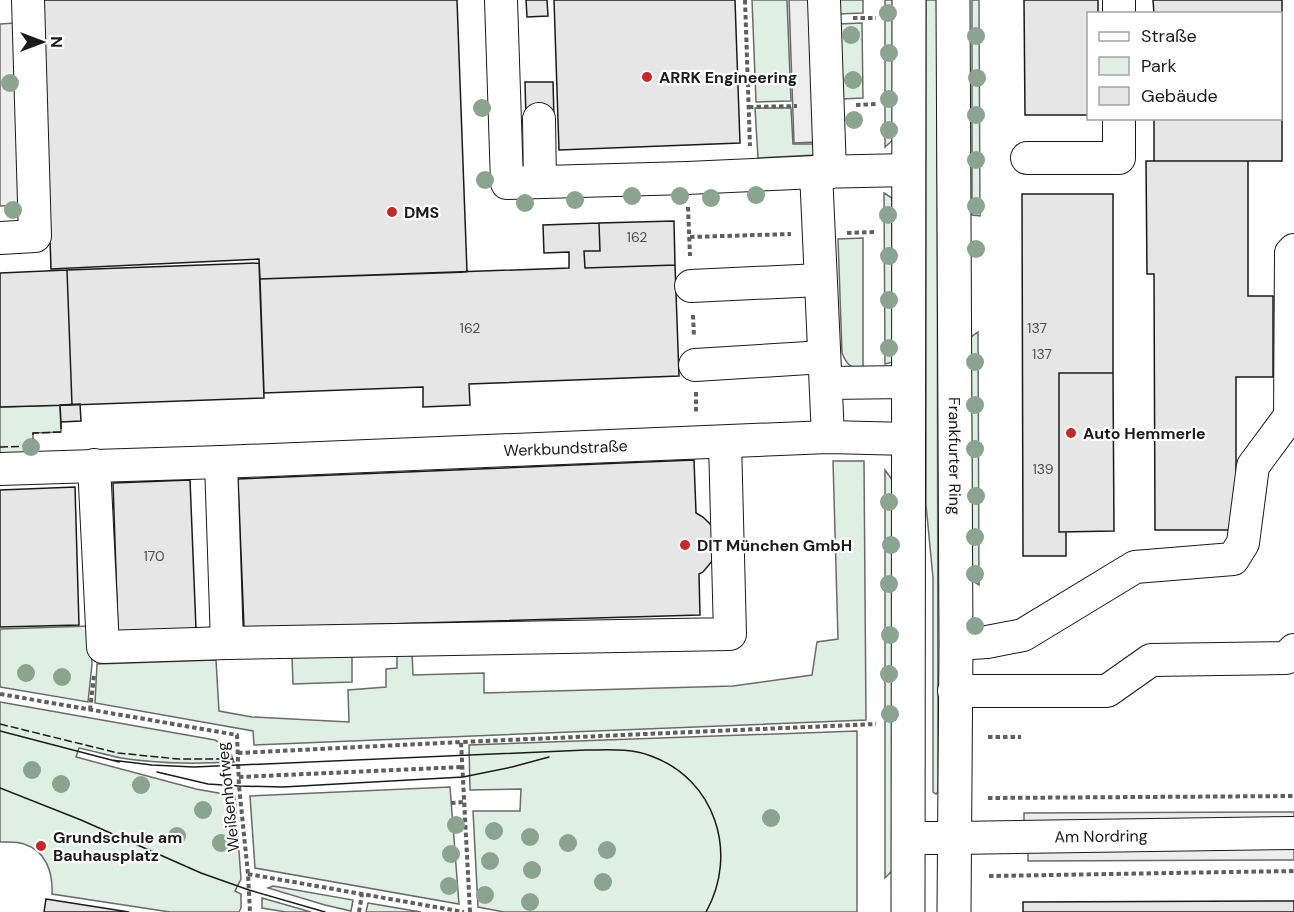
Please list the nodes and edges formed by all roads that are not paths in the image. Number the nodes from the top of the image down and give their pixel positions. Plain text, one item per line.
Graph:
1 (28, 0) edge
2 (501, 0) edge
3 (824, 0) edge
4 (909, 0) edge
5 (953, 0) edge
6 (539, 119) dead end
7 (1119, 120) edge
8 (1027, 158) dead end
9 (909, 170) junction
10 (823, 172) junction
11 (540, 182) junction
12 (0, 238) edge
13 (1294, 250) edge
14 (820, 280) junction
15 (692, 286) dead end
16 (695, 365) dead end
17 (825, 370) junction
18 (909, 382) junction
19 (828, 437) junction
20 (909, 439) junction
21 (725, 442) junction
22 (221, 462) junction
23 (94, 465) junction
24 (0, 469) edge
25 (227, 643) junction
26 (956, 644) junction
27 (1294, 650) edge
28 (954, 691) junction
29 (1294, 833) edge
30 (909, 838) junction
31 (954, 838) junction
32 (908, 912) edge
33 (954, 912) edge

1 - 12 street
2 - 11 street
3 - 10 street
4 - 9 main road
5 - 26 main road, Frankfurter Ring
6 - 11 street
7 - 8 street
9 - 10 street
9 - 18 main road
10 - 11 street
10 - 14 street
13 - 26 street
14 - 15 street
14 - 17 street
16 - 17 street
17 - 18 street
17 - 19 street
18 - 20 main road
19 - 20 street, Werkbundstraße
19 - 21 street, Werkbundstraße
20 - 30 main road
21 - 22 street, Werkbundstraße
21 - 25 street
22 - 23 street, Werkbundstraße
22 - 25 street
23 - 24 street, Werkbundstraße
23 - 25 street
26 - 28 main road, Frankfurter Ring
27 - 28 street
28 - 31 main road, Frankfurter Ring
29 - 31 street, Am Nordring
30 - 31 street, Am Nordring
30 - 32 main road
31 - 33 main road, Frankfurter Ring

